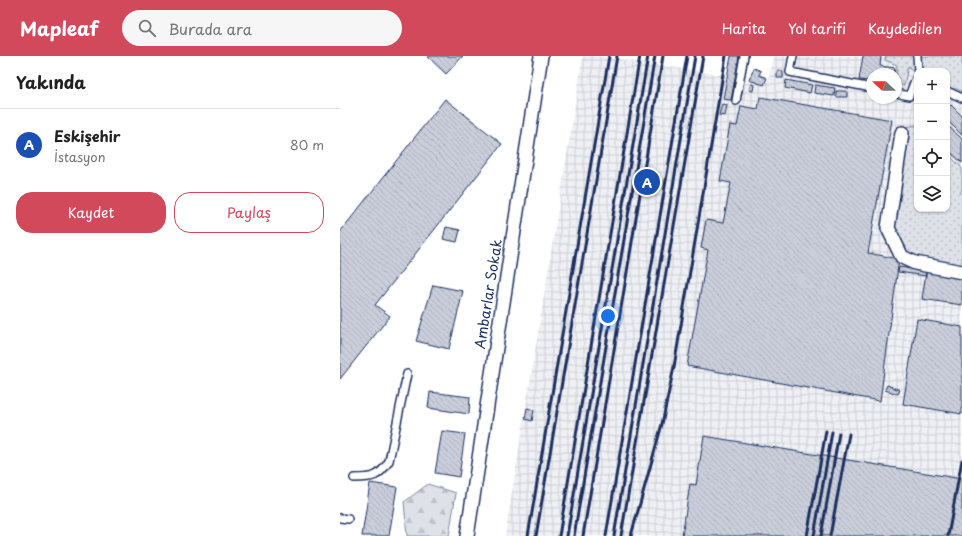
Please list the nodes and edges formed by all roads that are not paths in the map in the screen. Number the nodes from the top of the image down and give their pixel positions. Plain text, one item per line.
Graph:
1 (541, 56) edge
2 (744, 56) edge
3 (793, 56) edge
4 (917, 56) edge
5 (918, 68) edge
6 (914, 84) edge
7 (866, 87) edge
8 (950, 92) edge
9 (902, 94) edge
10 (962, 98) edge
11 (736, 101) dead end
12 (902, 134) dead end
13 (962, 272) edge
14 (407, 374) dead end
15 (354, 478) dead end
16 (340, 518) edge
17 (348, 519) dead end
18 (466, 536) edge

1 - 18 street, Ambarlar Sokak
2 - 11 lane
3 - 7 lane
4 - 5 lane
6 - 9 lane
8 - 10 lane
12 - 13 street
14 - 15 lane
16 - 17 lane

